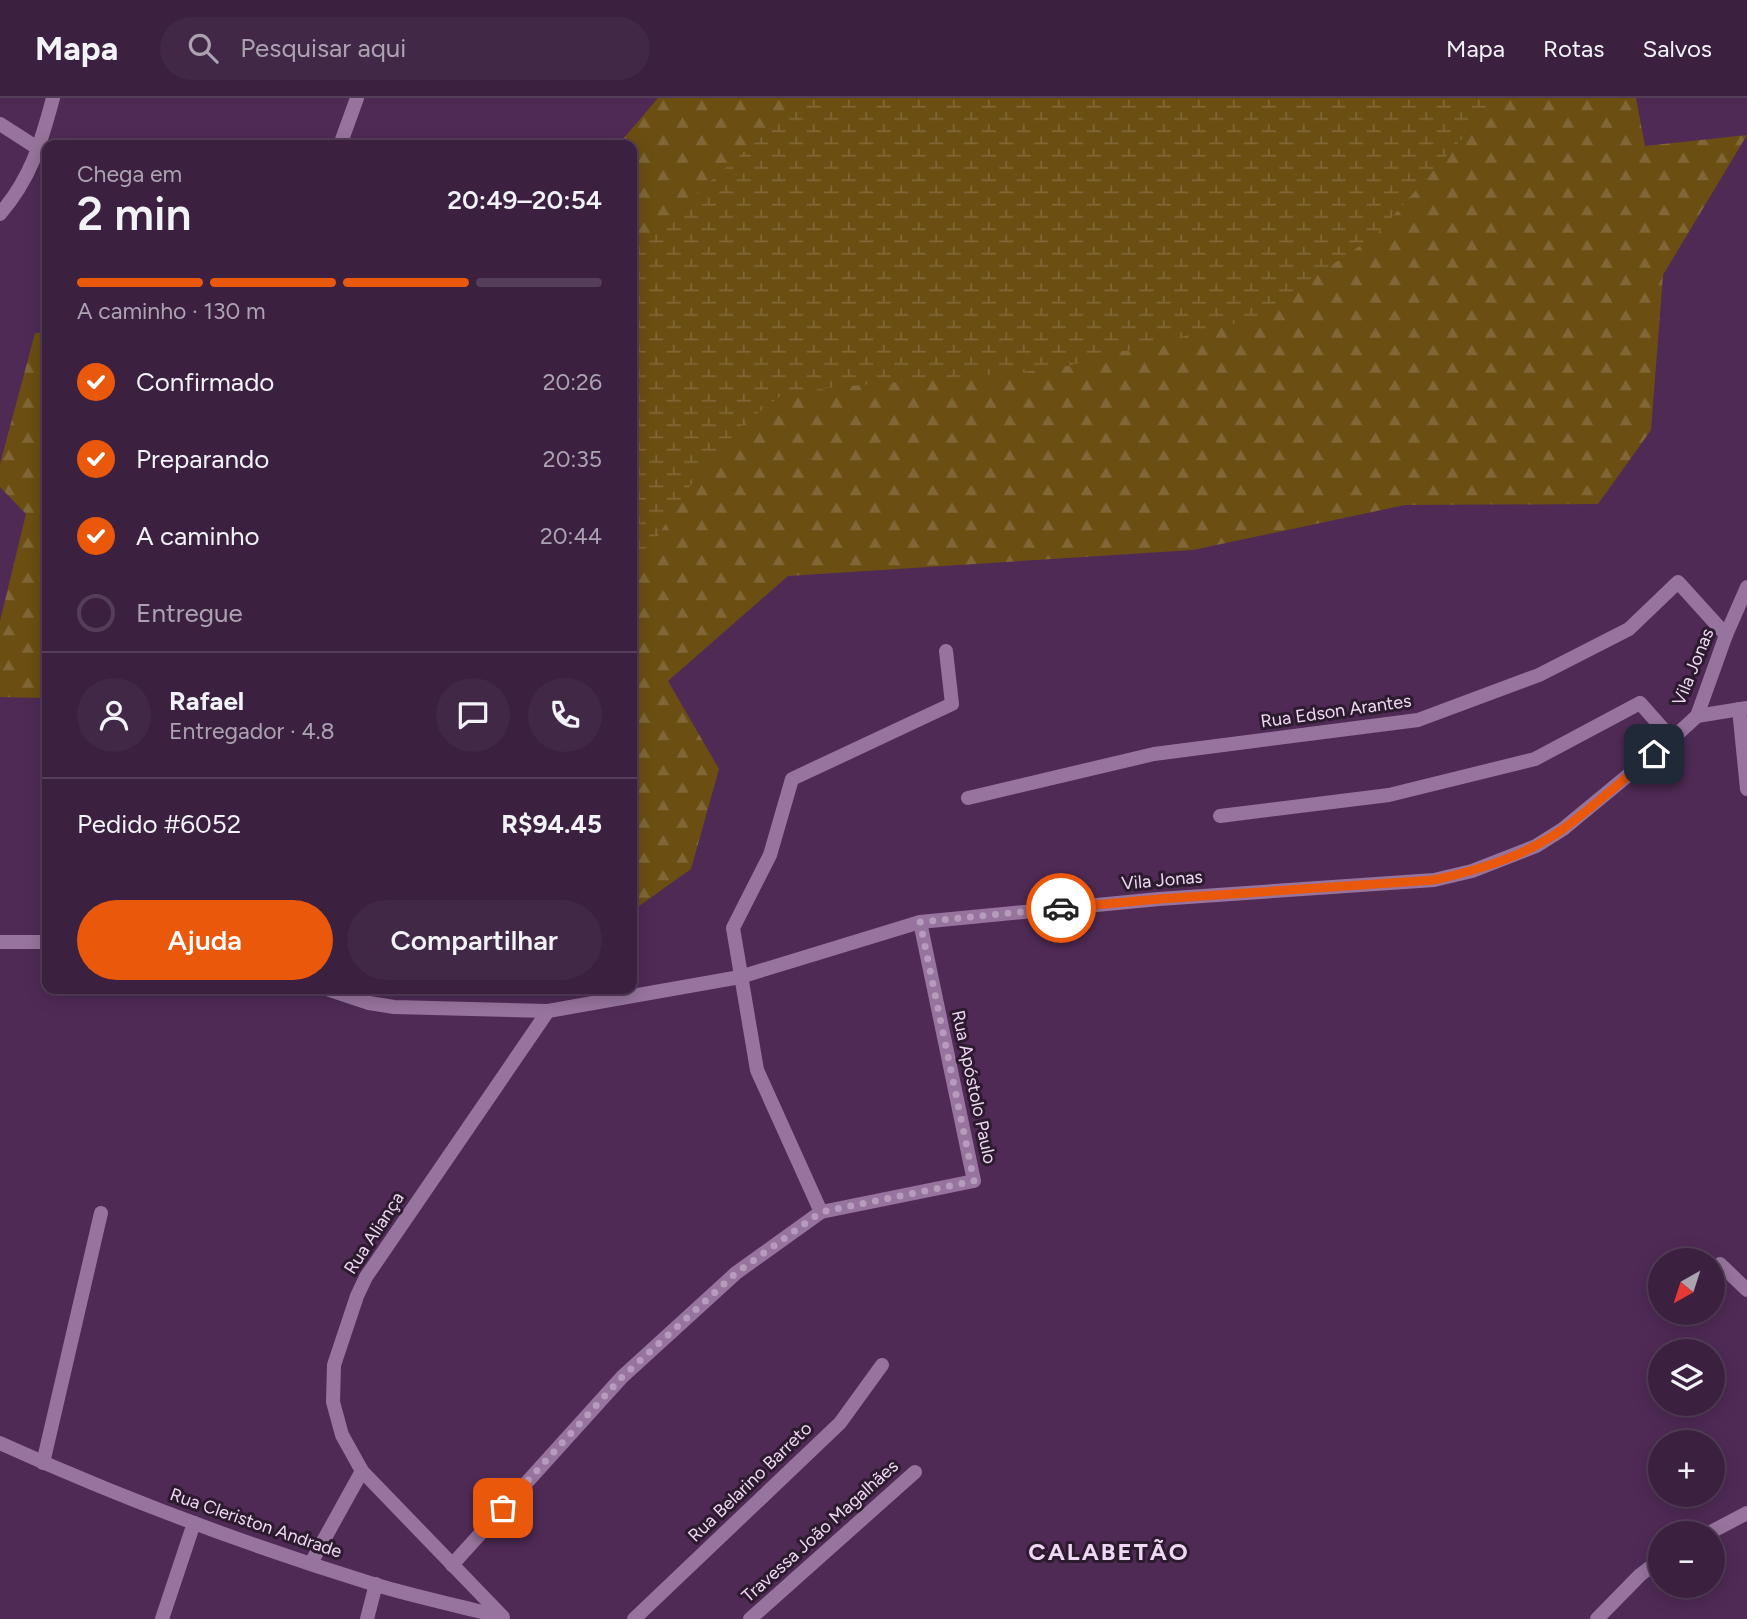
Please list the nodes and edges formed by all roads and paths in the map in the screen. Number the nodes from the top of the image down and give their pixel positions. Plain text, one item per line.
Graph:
1 (53, 98) edge
2 (357, 98) edge
3 (0, 124) edge
4 (342, 140) edge
5 (39, 149) junction
6 (0, 214) edge
7 (1747, 587) edge
8 (1726, 635) junction
9 (946, 651) dead end
10 (1743, 709) edge
11 (1697, 716) junction
12 (1672, 739) junction
13 (1747, 789) edge
14 (968, 798) dead end
15 (1220, 817) dead end
16 (920, 922) junction
17 (0, 942) edge
18 (42, 942) edge
19 (740, 977) junction
20 (342, 994) edge
21 (548, 1011) junction
22 (821, 1212) junction
23 (101, 1213) dead end
24 (1726, 1270) edge
25 (1747, 1290) edge
26 (882, 1365) dead end
27 (0, 1443) edge
28 (43, 1463) junction
29 (362, 1471) junction
30 (915, 1472) dead end
31 (1747, 1513) edge
32 (194, 1523) junction
33 (1725, 1525) edge
34 (311, 1563) junction
35 (452, 1565) junction
36 (1648, 1569) edge
37 (376, 1584) junction
38 (505, 1618) edge
39 (162, 1619) edge
40 (367, 1619) edge
41 (634, 1619) edge
42 (750, 1619) edge
43 (1597, 1619) edge

1 - 5 street
2 - 4 street
3 - 5 street
5 - 6 street
7 - 8 street, Vila Jonas
8 - 11 street, Vila Jonas
8 - 14 street, Rua Edson Arantes
9 - 19 street
10 - 11 street
10 - 13 street
11 - 12 street, Vila Jonas
12 - 15 street
12 - 16 street, Vila Jonas
16 - 19 street, Vila Jonas
16 - 22 street, Rua Apóstolo Paulo
17 - 18 street
19 - 21 street, Vila Jonas
19 - 22 street
20 - 21 street, Vila Jonas
21 - 29 street, Rua Aliança
22 - 35 street, Rua Apóstolo Paulo
23 - 28 street
24 - 25 street
26 - 41 street, Rua Belarino Barreto
27 - 28 street, Rua Cleriston Andrade
28 - 32 street, Rua Cleriston Andrade
29 - 34 street
29 - 35 street, Rua Aliança
30 - 42 street, Travessa João Magalhães
31 - 33 street
32 - 34 street, Rua Cleriston Andrade
32 - 39 street
34 - 37 street, Rua Cleriston Andrade
35 - 38 street, Rua Aliança
36 - 43 street
37 - 38 street, Rua Cleriston Andrade
37 - 40 street

